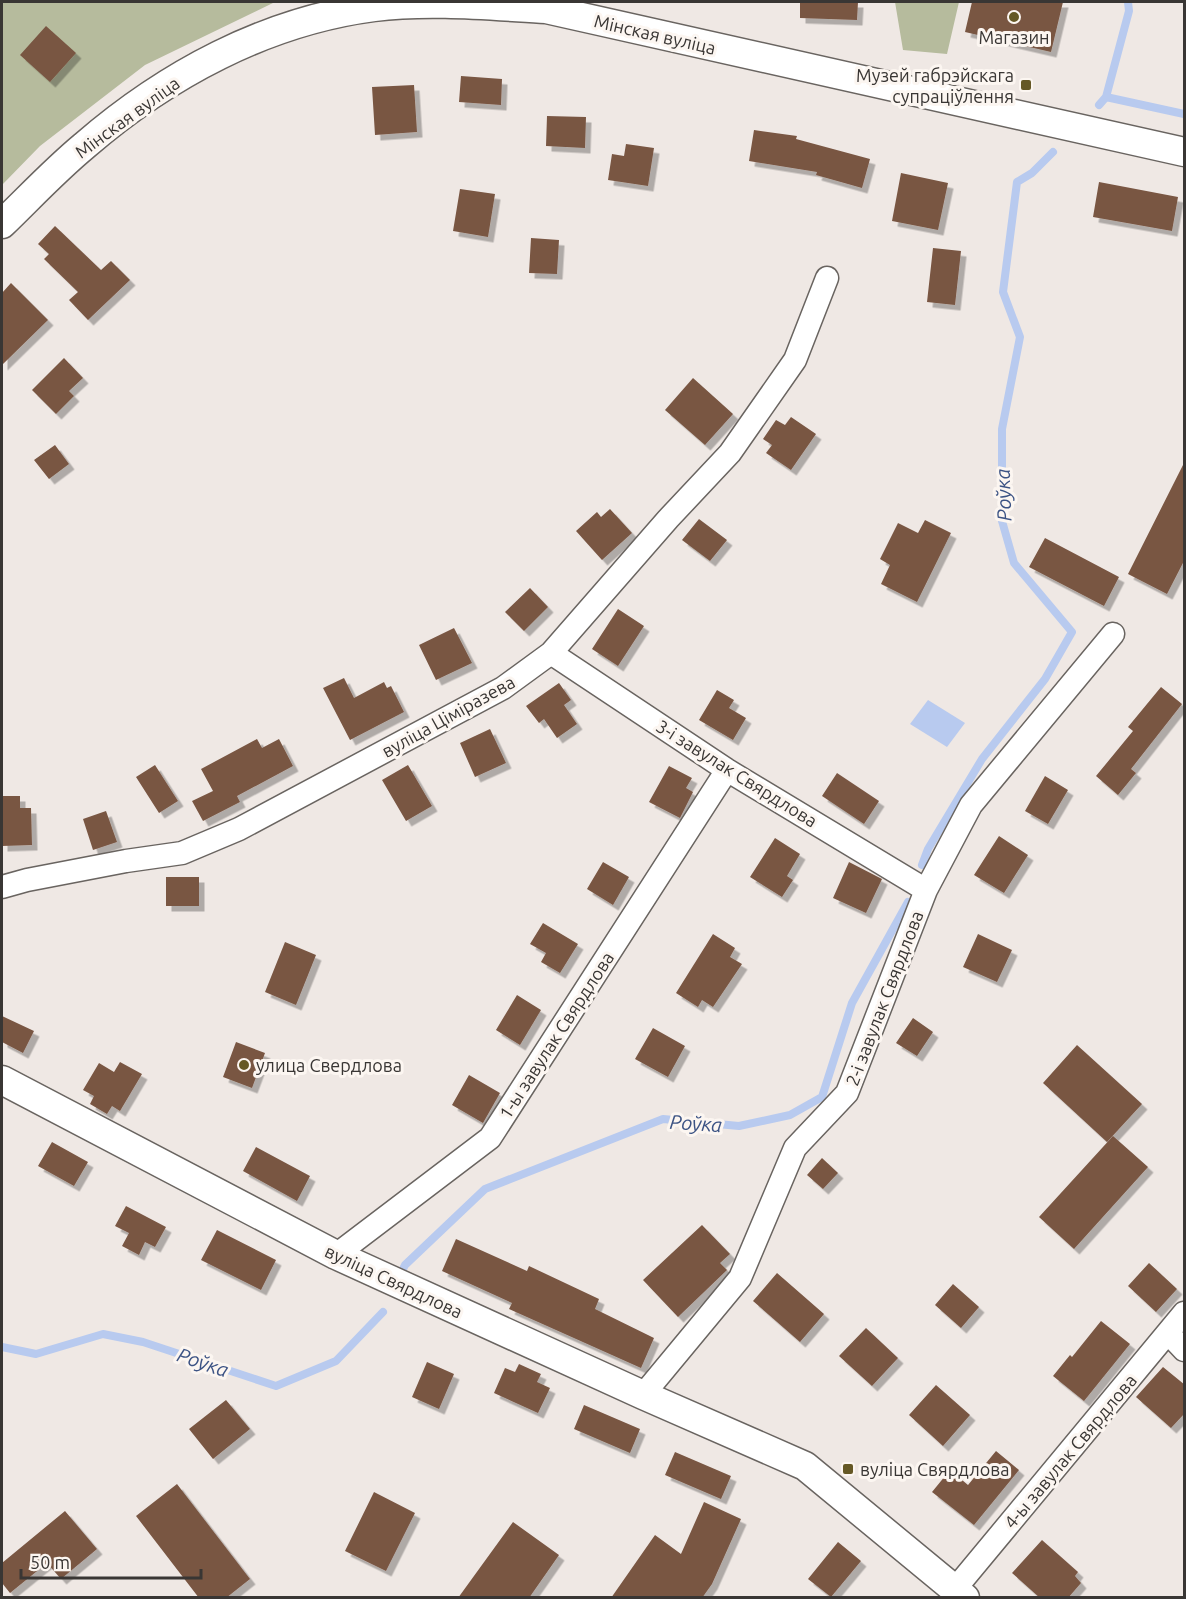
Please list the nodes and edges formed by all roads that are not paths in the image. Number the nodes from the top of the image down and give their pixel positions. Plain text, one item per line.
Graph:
1 (320, 9) edge
2 (1185, 152) edge
3 (2, 224) edge
4 (827, 278) dead end
5 (1113, 634) dead end
6 (551, 653) junction
7 (727, 770) junction
8 (2, 887) edge
9 (926, 890) junction
10 (2, 1080) edge
11 (336, 1255) junction
12 (1185, 1313) edge
13 (1168, 1334) junction
14 (1185, 1350) edge
15 (643, 1395) junction
16 (960, 1593) edge

1 - 2 street, Мінская вуліца
1 - 3 street, Мінская вуліца
4 - 6 street, вуліца Ціміразева
5 - 9 street, 2-і завулак Свярдлова
6 - 7 street, 3-і завулак Свярдлова
6 - 8 street, вуліца Ціміразева
7 - 9 street, 3-і завулак Свярдлова
7 - 11 street, 1-ы завулак Свярдлова
9 - 15 street, 2-і завулак Свярдлова
10 - 11 street, вуліца Свярдлова
11 - 15 street, вуліца Свярдлова
12 - 13 street, 4-ы завулак Свярдлова
13 - 14 street
13 - 16 street, 4-ы завулак Свярдлова
15 - 16 street, вуліца Свярдлова

